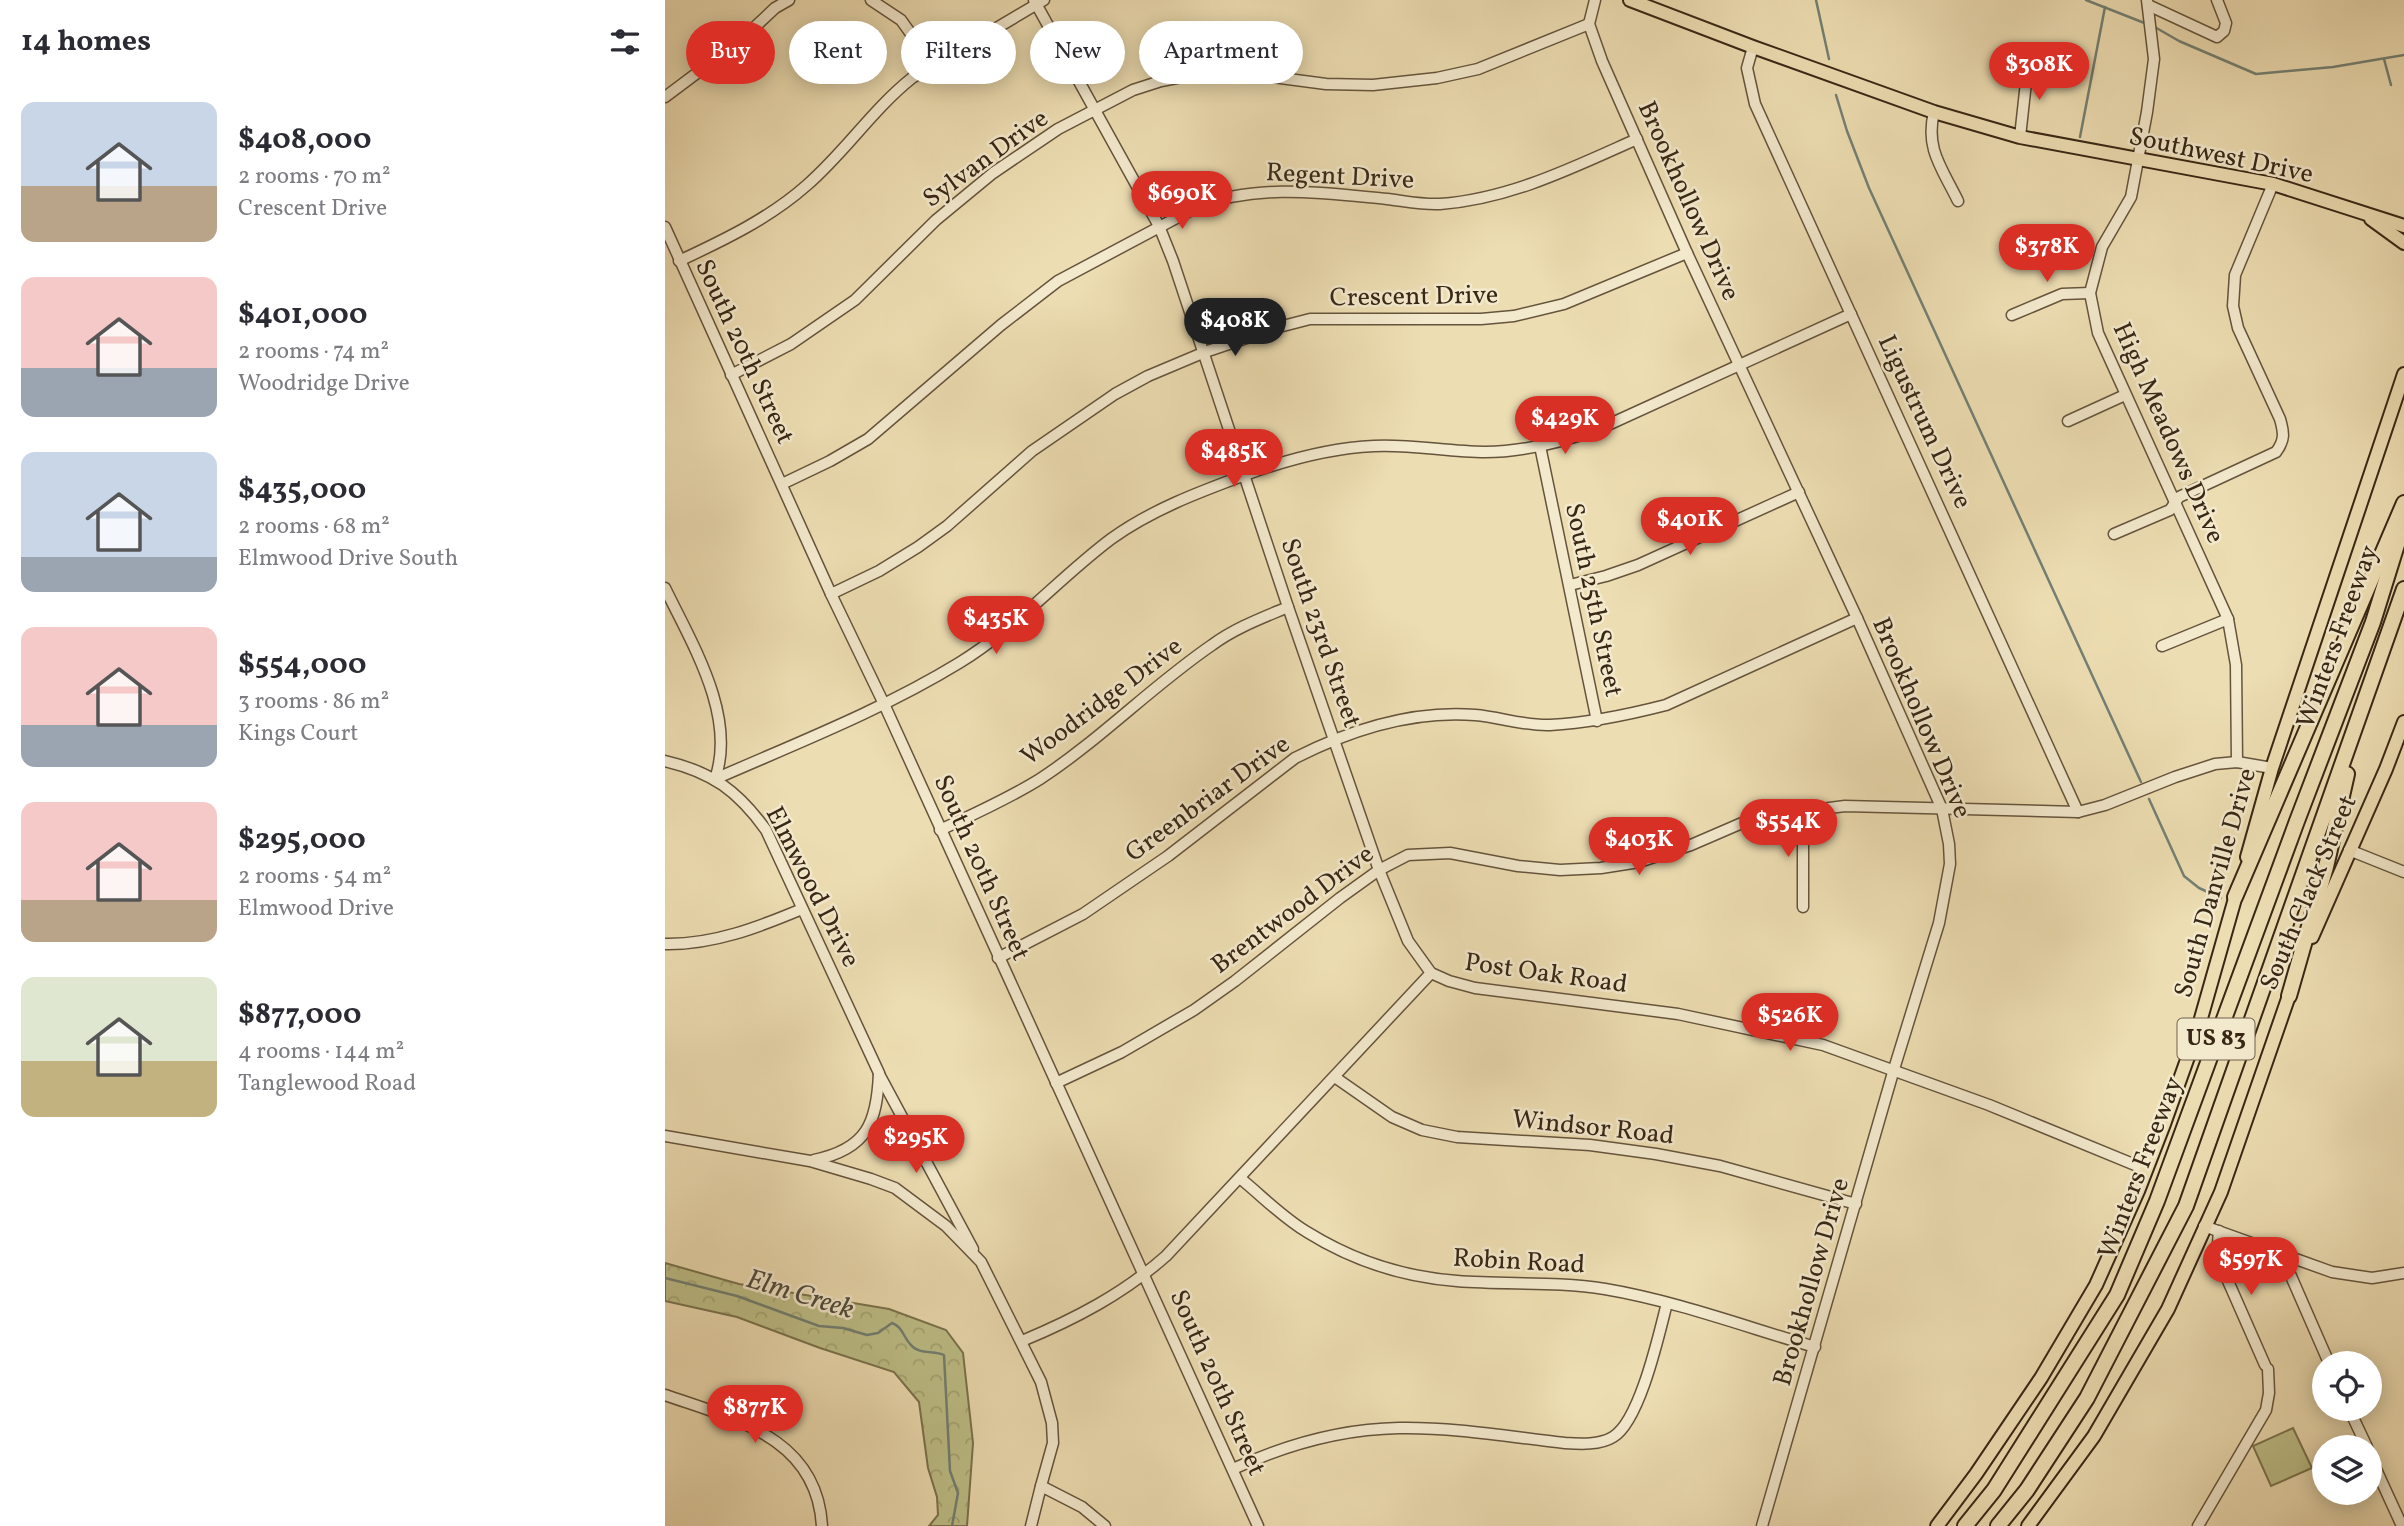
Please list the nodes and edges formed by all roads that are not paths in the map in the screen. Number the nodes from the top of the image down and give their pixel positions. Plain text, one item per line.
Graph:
1 (789, 0) edge
2 (871, 0) edge
3 (1595, 0) edge
4 (1630, 0) edge
5 (2217, 0) edge
6 (1038, 1) edge
7 (2149, 7) edge
8 (902, 21) edge
9 (1006, 21) edge
10 (1590, 24) junction
11 (1753, 47) junction
12 (2028, 64) dead end
13 (908, 84) edge
14 (665, 97) edge
15 (1093, 111) junction
16 (1934, 112) junction
17 (2019, 138) junction
18 (1637, 139) junction
19 (2139, 161) junction
20 (2273, 184) junction
21 (1958, 201) dead end
22 (2366, 214) junction
23 (2400, 223) edge
24 (1159, 226) junction
25 (665, 227) edge
26 (2404, 243) edge
27 (1687, 253) junction
28 (679, 261) junction
29 (2090, 293) junction
30 (1851, 314) junction
31 (2012, 315) dead end
32 (1205, 352) junction
33 (1741, 365) junction
34 (2404, 374) edge
35 (731, 375) junction
36 (2125, 395) junction
37 (2067, 421) dead end
38 (1540, 446) junction
39 (1246, 475) junction
40 (782, 484) junction
41 (1799, 492) junction
42 (2175, 503) junction
43 (2404, 503) edge
44 (2404, 522) edge
45 (2114, 534) dead end
46 (1570, 585) junction
47 (665, 588) edge
48 (2404, 589) edge
49 (831, 594) junction
50 (1288, 607) junction
51 (1857, 618) junction
52 (2228, 619) junction
53 (2387, 637) junction
54 (2162, 646) dead end
55 (884, 704) junction
56 (1597, 722) junction
57 (2403, 728) edge
58 (1335, 741) junction
59 (665, 761) edge
60 (2237, 762) junction
61 (2272, 768) junction
62 (715, 779) junction
63 (1942, 810) junction
64 (1803, 811) junction
65 (2078, 811) junction
66 (940, 831) junction
67 (2349, 850) junction
68 (1379, 870) junction
69 (2404, 872) edge
70 (2235, 897) junction
71 (1803, 907) dead end
72 (802, 909) junction
73 (665, 944) edge
74 (998, 958) junction
75 (1431, 973) junction
76 (2289, 996) junction
77 (1894, 1069) junction
78 (879, 1073) junction
79 (1336, 1077) junction
80 (1056, 1083) junction
81 (665, 1136) edge
82 (810, 1161) junction
83 (2145, 1169) junction
84 (1241, 1179) junction
85 (1856, 1204) junction
86 (2204, 1226) junction
87 (2219, 1231) junction
88 (2287, 1255) junction
89 (981, 1262) junction
90 (2404, 1273) edge
91 (1145, 1274) junction
92 (1667, 1303) junction
93 (1022, 1341) junction
94 (1815, 1348) junction
95 (2324, 1351) edge
96 (665, 1395) edge
97 (1233, 1469) junction
98 (2382, 1482) edge
99 (1041, 1486) junction
100 (822, 1526) edge
101 (1031, 1526) edge
102 (1105, 1526) edge
103 (1258, 1526) edge
104 (1764, 1526) edge
105 (1937, 1526) edge
106 (1965, 1526) edge
107 (1998, 1526) edge
108 (2028, 1526) edge
109 (2198, 1526) edge
110 (2402, 1526) edge

1 - 14 street
2 - 8 street
3 - 10 street, Brookhollow Drive
4 - 11 main road, Southwest Drive
5 - 7 street
6 - 9 street
6 - 15 street, South 23rd Street
7 - 19 street, High Meadows Drive
10 - 15 street, Sylvan Drive
10 - 18 street, Brookhollow Drive
11 - 16 main road, Southwest Drive
11 - 30 street, Ligustrum Drive
12 - 17 street
13 - 28 street
15 - 24 street, South 23rd Street
15 - 35 street, Sylvan Drive
16 - 17 main road, Southwest Drive
16 - 21 street
17 - 19 main road, Southwest Drive
18 - 24 street, Regent Drive
18 - 27 street, Brookhollow Drive
19 - 20 main road, Southwest Drive
19 - 29 street, High Meadows Drive
20 - 22 main road, Southwest Drive
20 - 42 street
22 - 23 main road, Southwest Drive
22 - 26 main road
24 - 32 street, South 23rd Street
24 - 40 street, Regent Drive
25 - 28 street, South 20th Street
27 - 32 street, Crescent Drive
27 - 33 street, Brookhollow Drive
28 - 35 street, South 20th Street
29 - 31 street
29 - 36 street, High Meadows Drive
30 - 33 street
30 - 65 street, Ligustrum Drive
32 - 39 street, South 23rd Street
32 - 49 street, Crescent Drive
33 - 38 street
33 - 41 street, Brookhollow Drive
34 - 61 main road, South Danville Drive
35 - 40 street, South 20th Street
36 - 37 street
36 - 42 street, High Meadows Drive
38 - 39 street
38 - 46 street, South 25th Street
39 - 50 street, South 23rd Street
39 - 55 street
40 - 49 street, South 20th Street
41 - 46 street
41 - 51 street, Brookhollow Drive
42 - 45 street
42 - 52 street, High Meadows Drive
43 - 70 highway
44 - 106 highway, Winters Freeway / US 83
46 - 56 street, South 25th Street
47 - 62 street
48 - 53 highway, Winters Freeway / US 83
49 - 55 street, South 20th Street
50 - 58 street, South 23rd Street
50 - 66 street, Woodridge Drive
51 - 56 street, Greenbriar Drive
51 - 63 street, Brookhollow Drive
52 - 54 street
52 - 60 street, High Meadows Drive
53 - 76 highway
53 - 107 highway, Winters Freeway / US 83
55 - 62 street
55 - 66 street, South 20th Street
56 - 58 street, Greenbriar Drive
57 - 67 main road, South Clack Street
58 - 68 street, South 23rd Street
58 - 74 street, Greenbriar Drive
59 - 62 street, Elmwood Drive
60 - 61 street, Brentwood Drive
60 - 65 street, Brentwood Drive
61 - 70 main road, South Danville Drive
62 - 72 street, Elmwood Drive
63 - 64 street, Brentwood Drive
63 - 65 street, Brentwood Drive
63 - 77 street, Brookhollow Drive
64 - 68 street, Brentwood Drive
64 - 71 street
66 - 74 street, South 20th Street
67 - 69 street
67 - 76 main road, South Clack Street
68 - 75 street, South 23rd Street
68 - 80 street, Brentwood Drive
70 - 83 main road, South Danville Drive
72 - 73 street
72 - 78 street, Elmwood Drive
74 - 80 street, South 20th Street
75 - 77 street, Post Oak Road
75 - 79 street, Post Oak Road
76 - 86 main road, South Clack Street
77 - 83 street, Post Oak Road
77 - 85 street, Brookhollow Drive
78 - 82 street, Elmwood Drive
78 - 89 street, Elmwood Drive
79 - 84 street, Post Oak Road
79 - 85 street, Windsor Road
80 - 91 street, South 20th Street
81 - 82 street
82 - 89 street
83 - 105 main road, South Danville Drive
84 - 91 street, Post Oak Road
84 - 92 street, Robin Road
85 - 94 street, Brookhollow Drive
86 - 87 street
86 - 108 main road, South Clack Street
87 - 88 street
87 - 109 street
88 - 90 street
88 - 95 street
89 - 93 street, Elmwood Drive
91 - 93 street, Post Oak Road
91 - 97 street, South 20th Street
92 - 94 street, Robin Road
92 - 97 street
93 - 99 street, Elmwood Drive
94 - 104 street, Brookhollow Drive
96 - 100 street
97 - 103 street, South 20th Street
98 - 110 street
99 - 101 street, Elmwood Drive
99 - 102 street

